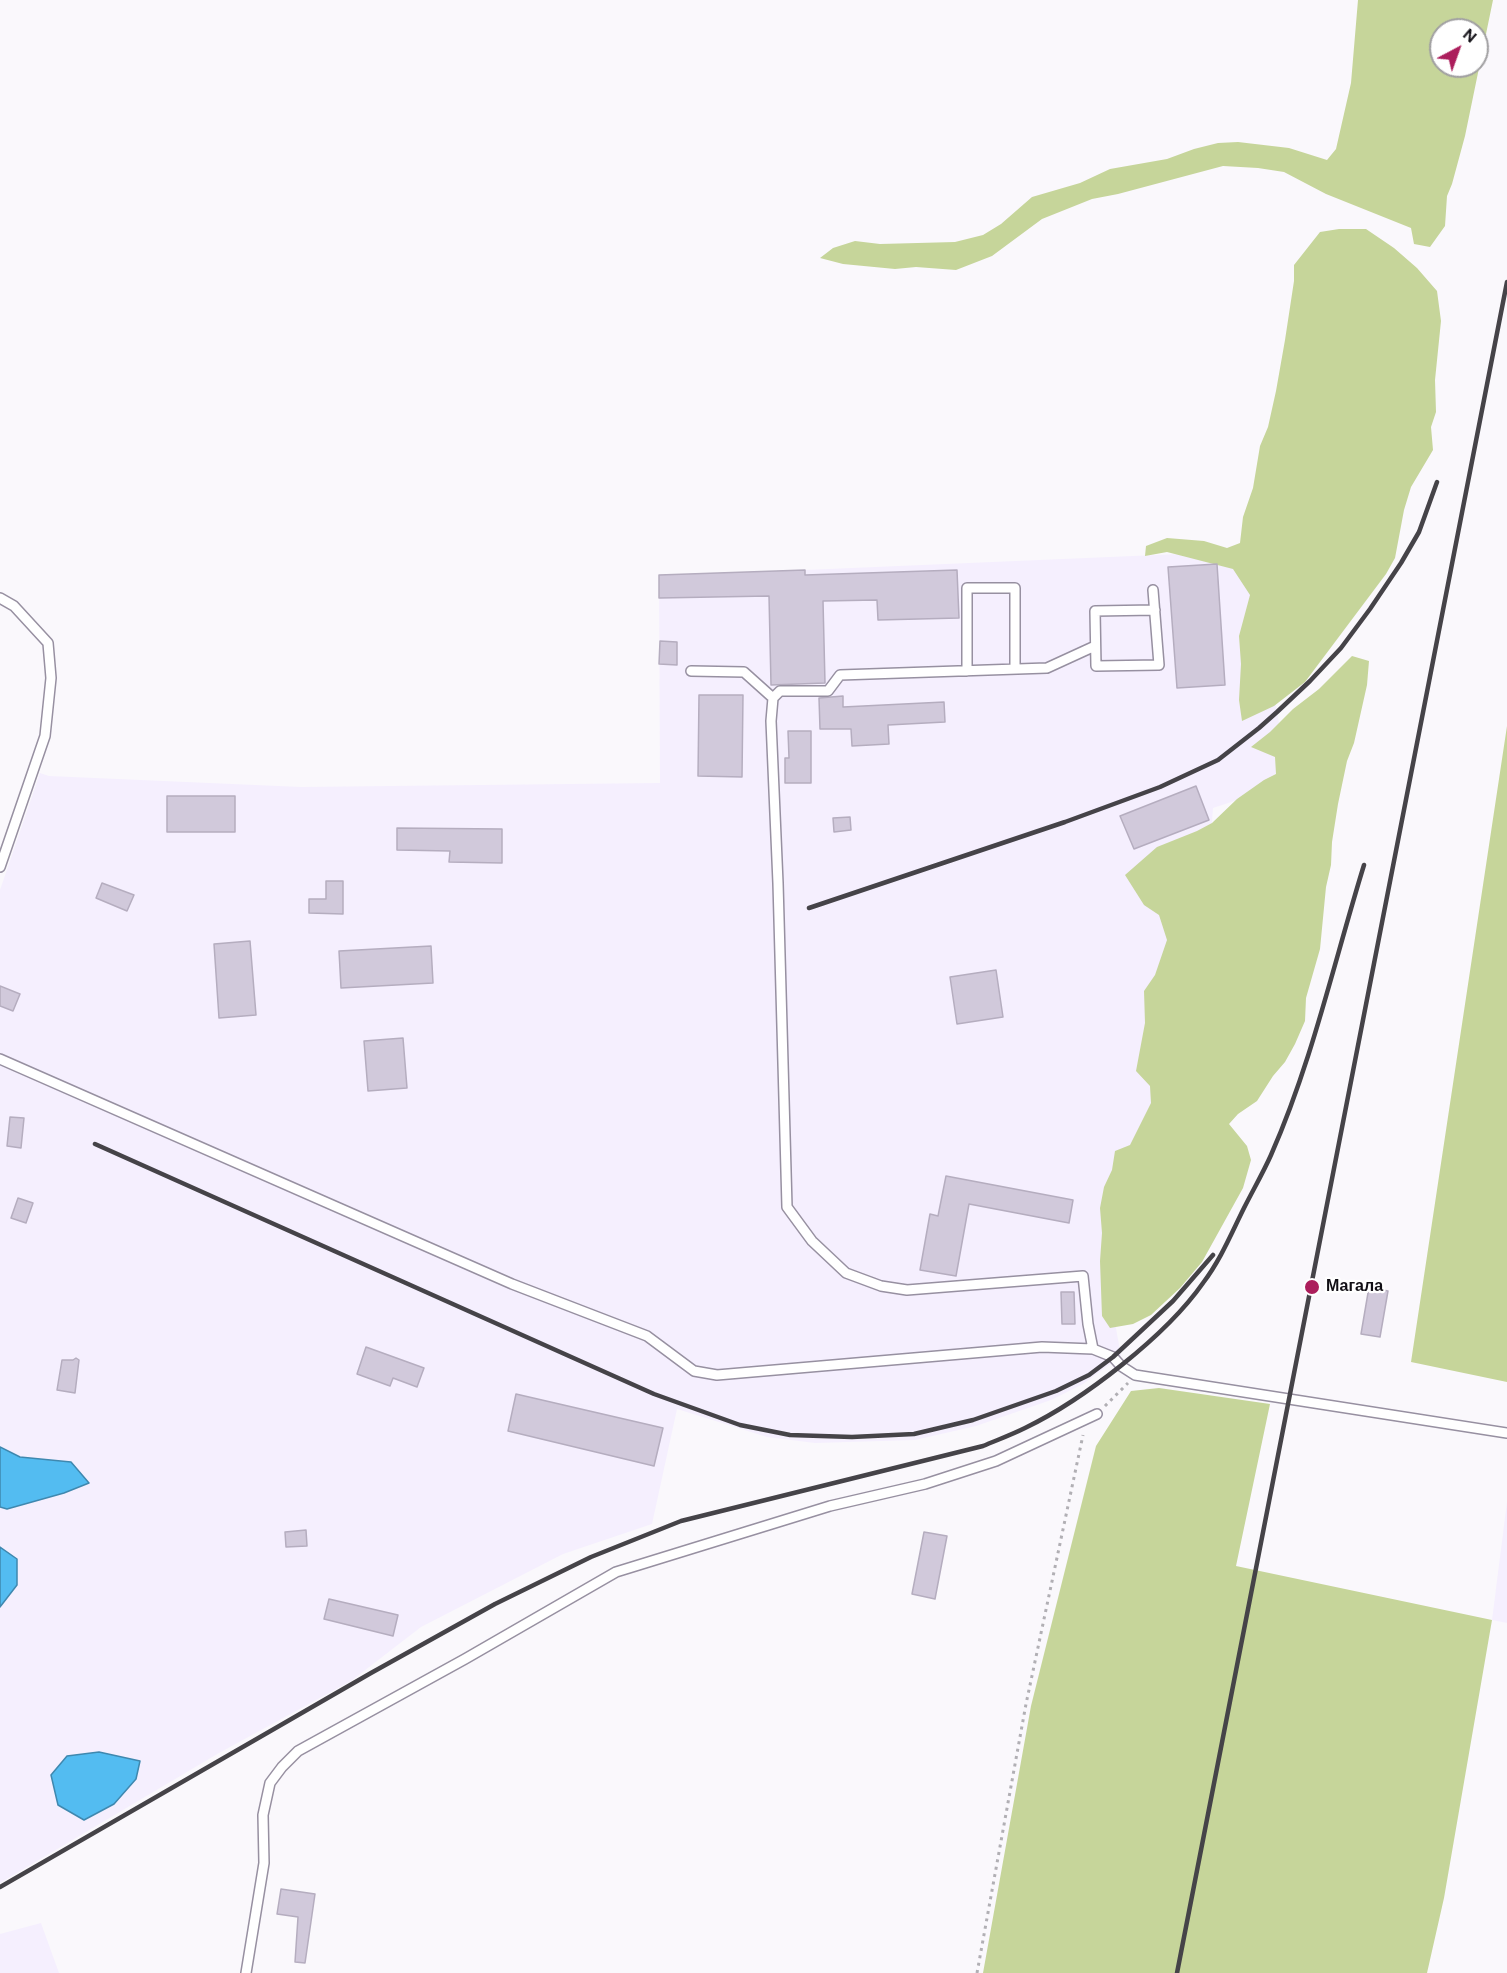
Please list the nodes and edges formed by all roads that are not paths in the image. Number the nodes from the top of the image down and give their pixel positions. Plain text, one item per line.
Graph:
1 (1153, 590) dead end
2 (0, 598) edge
3 (1155, 610) junction
4 (1095, 646) junction
5 (1015, 669) junction
6 (691, 671) dead end
7 (967, 671) junction
8 (773, 698) junction
9 (0, 867) edge
10 (0, 1059) edge
11 (1093, 1349) junction
12 (1097, 1414) road end
13 (1507, 1432) edge
14 (246, 1973) edge

1 - 3 lane
2 - 9 lane
3 - 4 lane
3 - 4 lane
4 - 5 lane
5 - 7 lane
5 - 7 lane
6 - 8 lane
7 - 8 lane
8 - 11 lane
10 - 11 lane
11 - 13 lane
12 - 14 lane

